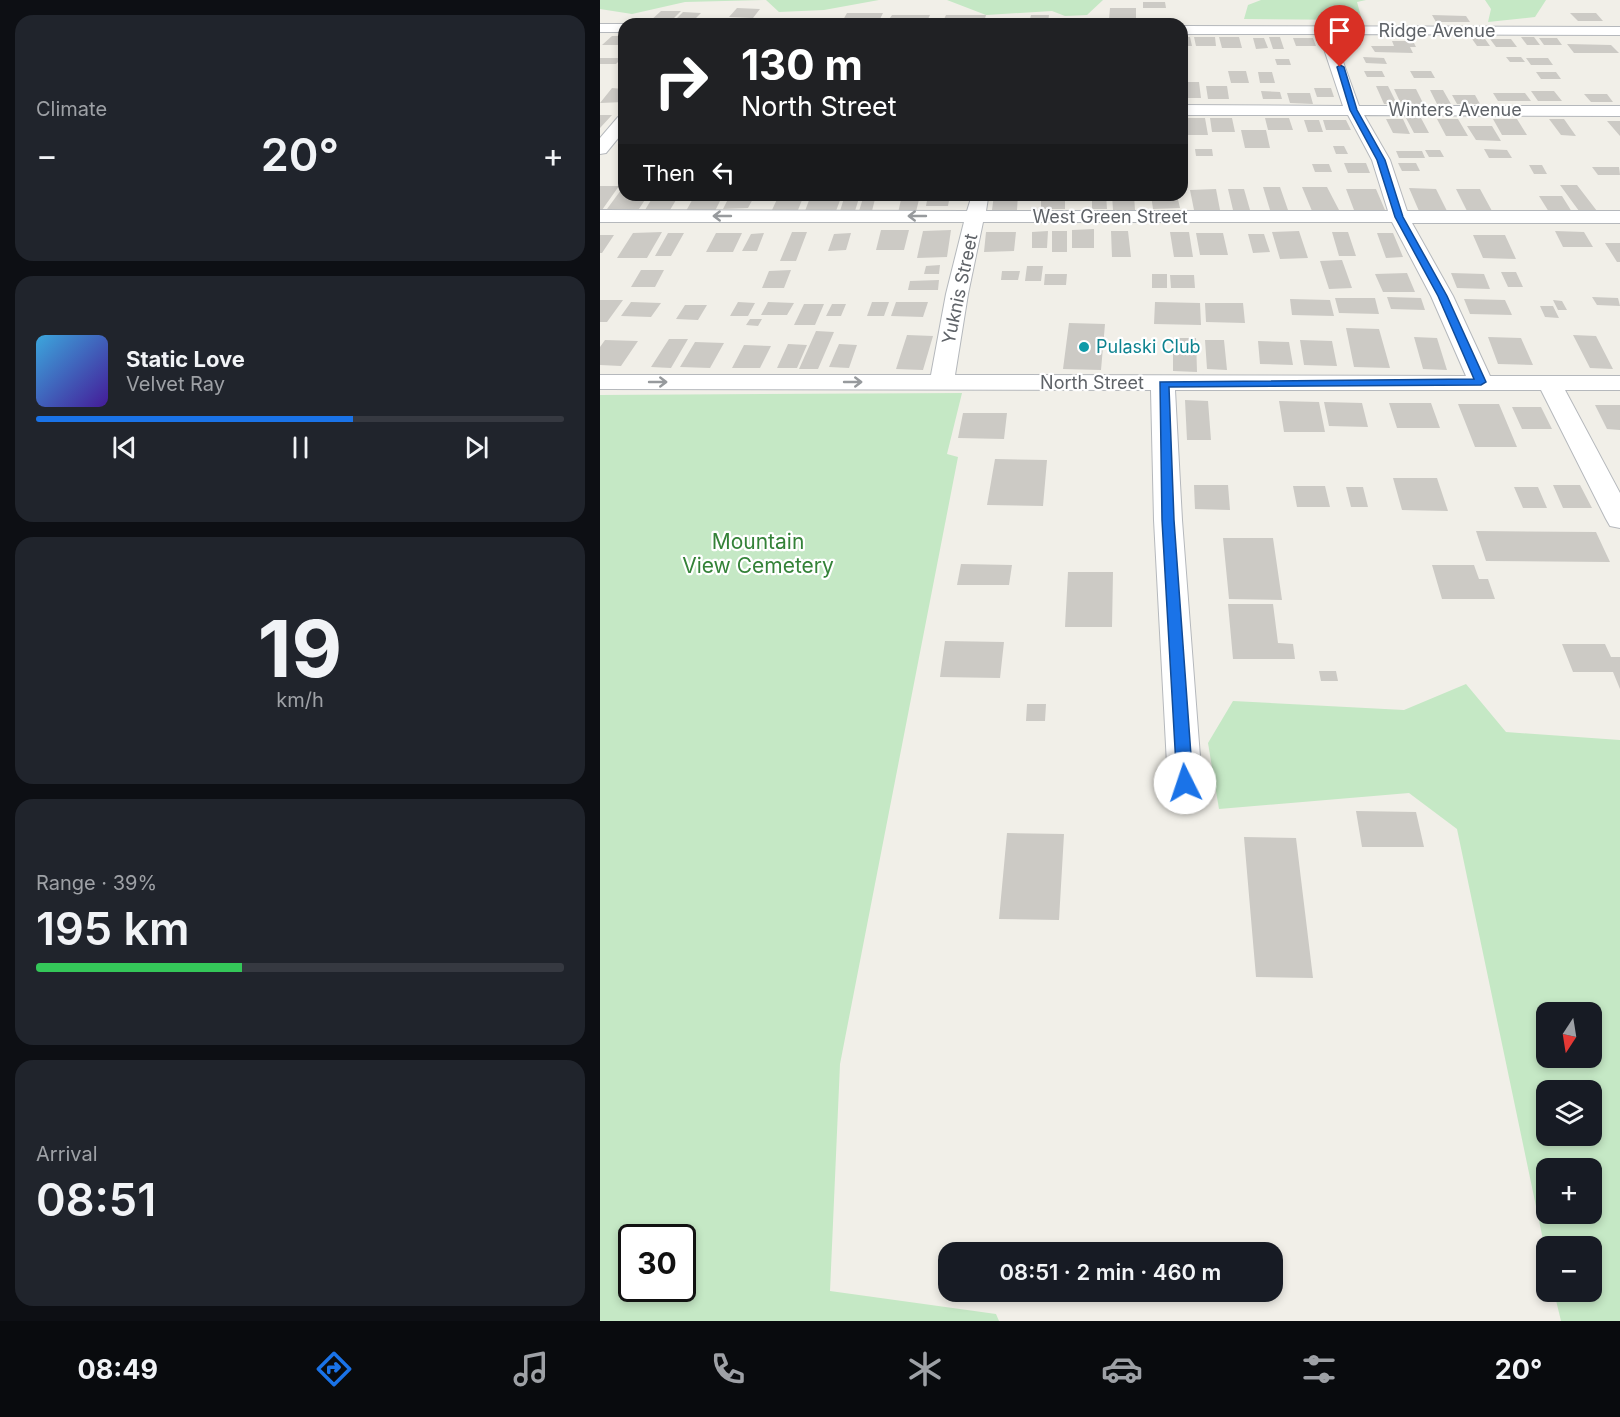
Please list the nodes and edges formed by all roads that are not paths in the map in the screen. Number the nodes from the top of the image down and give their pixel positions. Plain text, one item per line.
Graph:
1 (600, 28) edge
2 (618, 28) edge
3 (1188, 30) edge
4 (1325, 31) junction
5 (1620, 31) edge
6 (1188, 110) edge
7 (1353, 110) junction
8 (1620, 111) edge
9 (618, 127) edge
10 (600, 149) edge
11 (978, 206) edge
12 (600, 216) edge
13 (1399, 217) junction
14 (1620, 217) edge
15 (600, 382) edge
16 (942, 382) junction
17 (1481, 382) junction
18 (1549, 383) junction
19 (1620, 383) edge
20 (1163, 384) junction
21 (1620, 519) edge
22 (1185, 783) dead end

1 - 2 street
3 - 4 street, Ridge Avenue
4 - 5 street, Ridge Avenue
4 - 7 street
6 - 7 street, Winters Avenue
7 - 8 street, Winters Avenue
7 - 13 street
9 - 10 street
11 -> 12 street, West Green Street
11 - 13 street, West Green Street
11 - 16 street, Yuknis Street
13 - 14 street, West Green Street
13 - 17 street
15 -> 16 street, North Street
16 - 20 street, North Street
17 - 18 street, North Street
17 - 20 street, North Street
18 - 19 street, North Street
18 - 21 street
20 - 22 street

